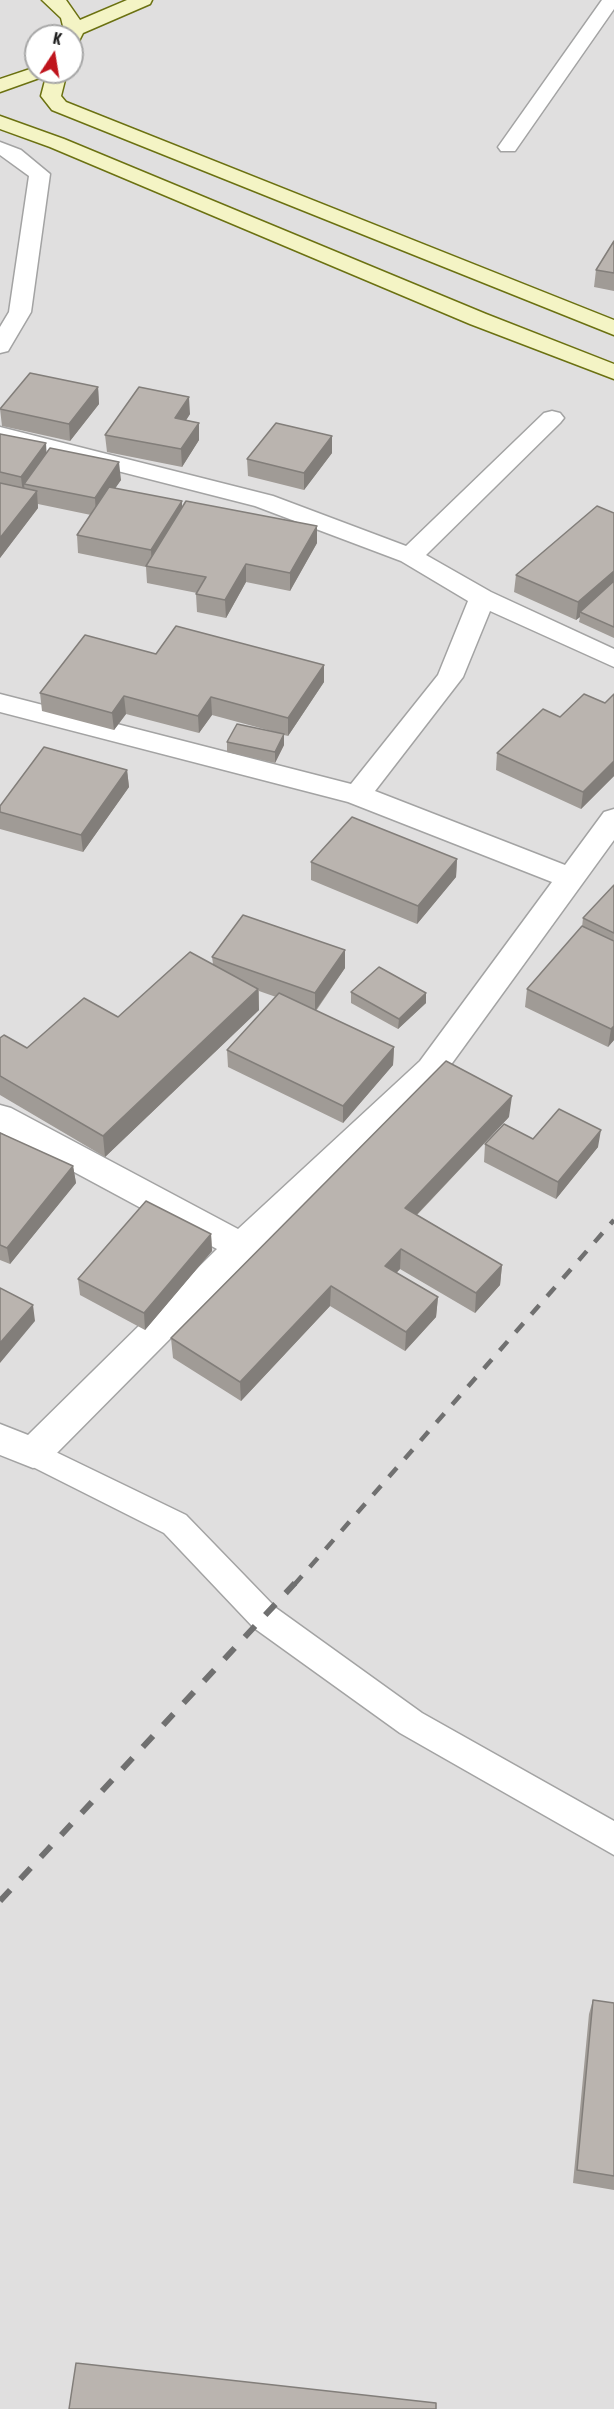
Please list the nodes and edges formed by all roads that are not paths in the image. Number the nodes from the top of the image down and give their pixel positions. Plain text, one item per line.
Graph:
1 (51, 0) edge
2 (143, 0) edge
3 (611, 0) edge
4 (71, 24) edge
5 (84, 29) edge
6 (24, 77) edge
7 (54, 84) edge
8 (0, 86) edge
9 (0, 122) edge
10 (508, 147) dead end
11 (0, 148) edge
12 (10, 310) edge
13 (614, 328) edge
14 (0, 346) edge
15 (614, 372) edge
16 (552, 418) dead end
17 (0, 434) edge
18 (410, 556) junction
19 (482, 598) junction
20 (614, 659) edge
21 (0, 703) edge
22 (357, 795) junction
23 (614, 819) edge
24 (570, 878) junction
25 (0, 1117) edge
26 (242, 1246) junction
27 (0, 1439) edge
28 (33, 1453) junction
29 (614, 1839) edge

1 - 4 street
2 - 5 street
3 - 10 street
6 - 8 street
7 - 13 street
9 - 15 street
11 - 12 street
12 - 14 street
16 - 18 street
17 - 18 street
18 - 19 street
19 - 20 street
19 - 22 street
21 - 22 street
22 - 24 street
23 - 24 street
24 - 26 street
25 - 26 street
26 - 28 street
27 - 28 street
28 - 29 lane

